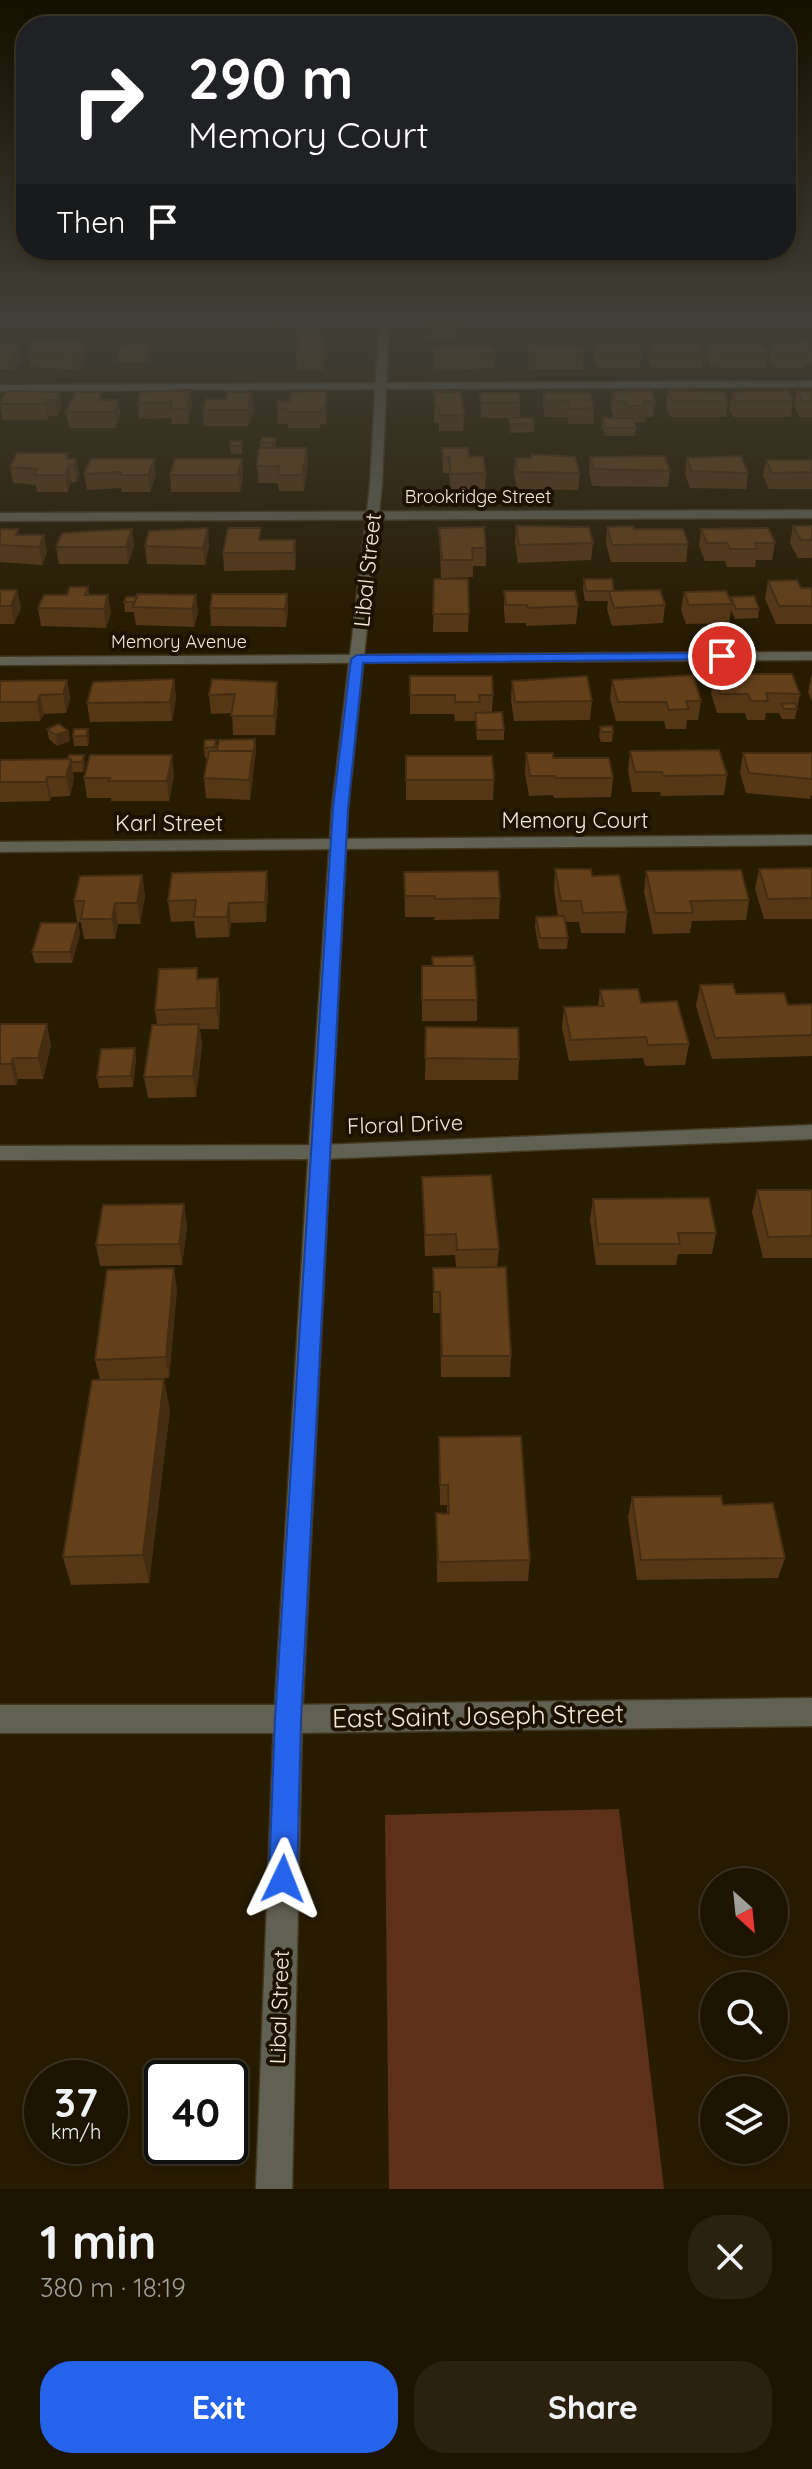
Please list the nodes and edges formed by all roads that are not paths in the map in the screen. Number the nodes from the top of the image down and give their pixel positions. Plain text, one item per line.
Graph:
1 (379, 424) edge
2 (812, 514) edge
3 (373, 515) junction
4 (0, 517) edge
5 (812, 656) edge
6 (357, 659) junction
7 (0, 661) edge
8 (812, 840) edge
9 (338, 844) junction
10 (0, 847) edge
11 (812, 1132) edge
12 (320, 1152) junction
13 (0, 1153) edge
14 (812, 1712) edge
15 (0, 1719) edge
16 (288, 1719) junction
17 (274, 2189) edge

1 - 3 street, Libal Street
2 - 3 street, Brookridge Street
3 - 4 street, Brookridge Street
3 - 6 street, Libal Street
5 - 6 street
6 - 7 street, Memory Avenue
6 - 9 street, Libal Street
8 - 9 street, Memory Court
9 - 10 street, Karl Street
9 - 12 street, Libal Street
11 - 12 street, Floral Drive
12 - 13 street, Floral Drive
12 - 16 street, Libal Street
14 - 16 street, East Saint Joseph Street
15 - 16 street, East Saint Joseph Street
16 - 17 street, Libal Street

